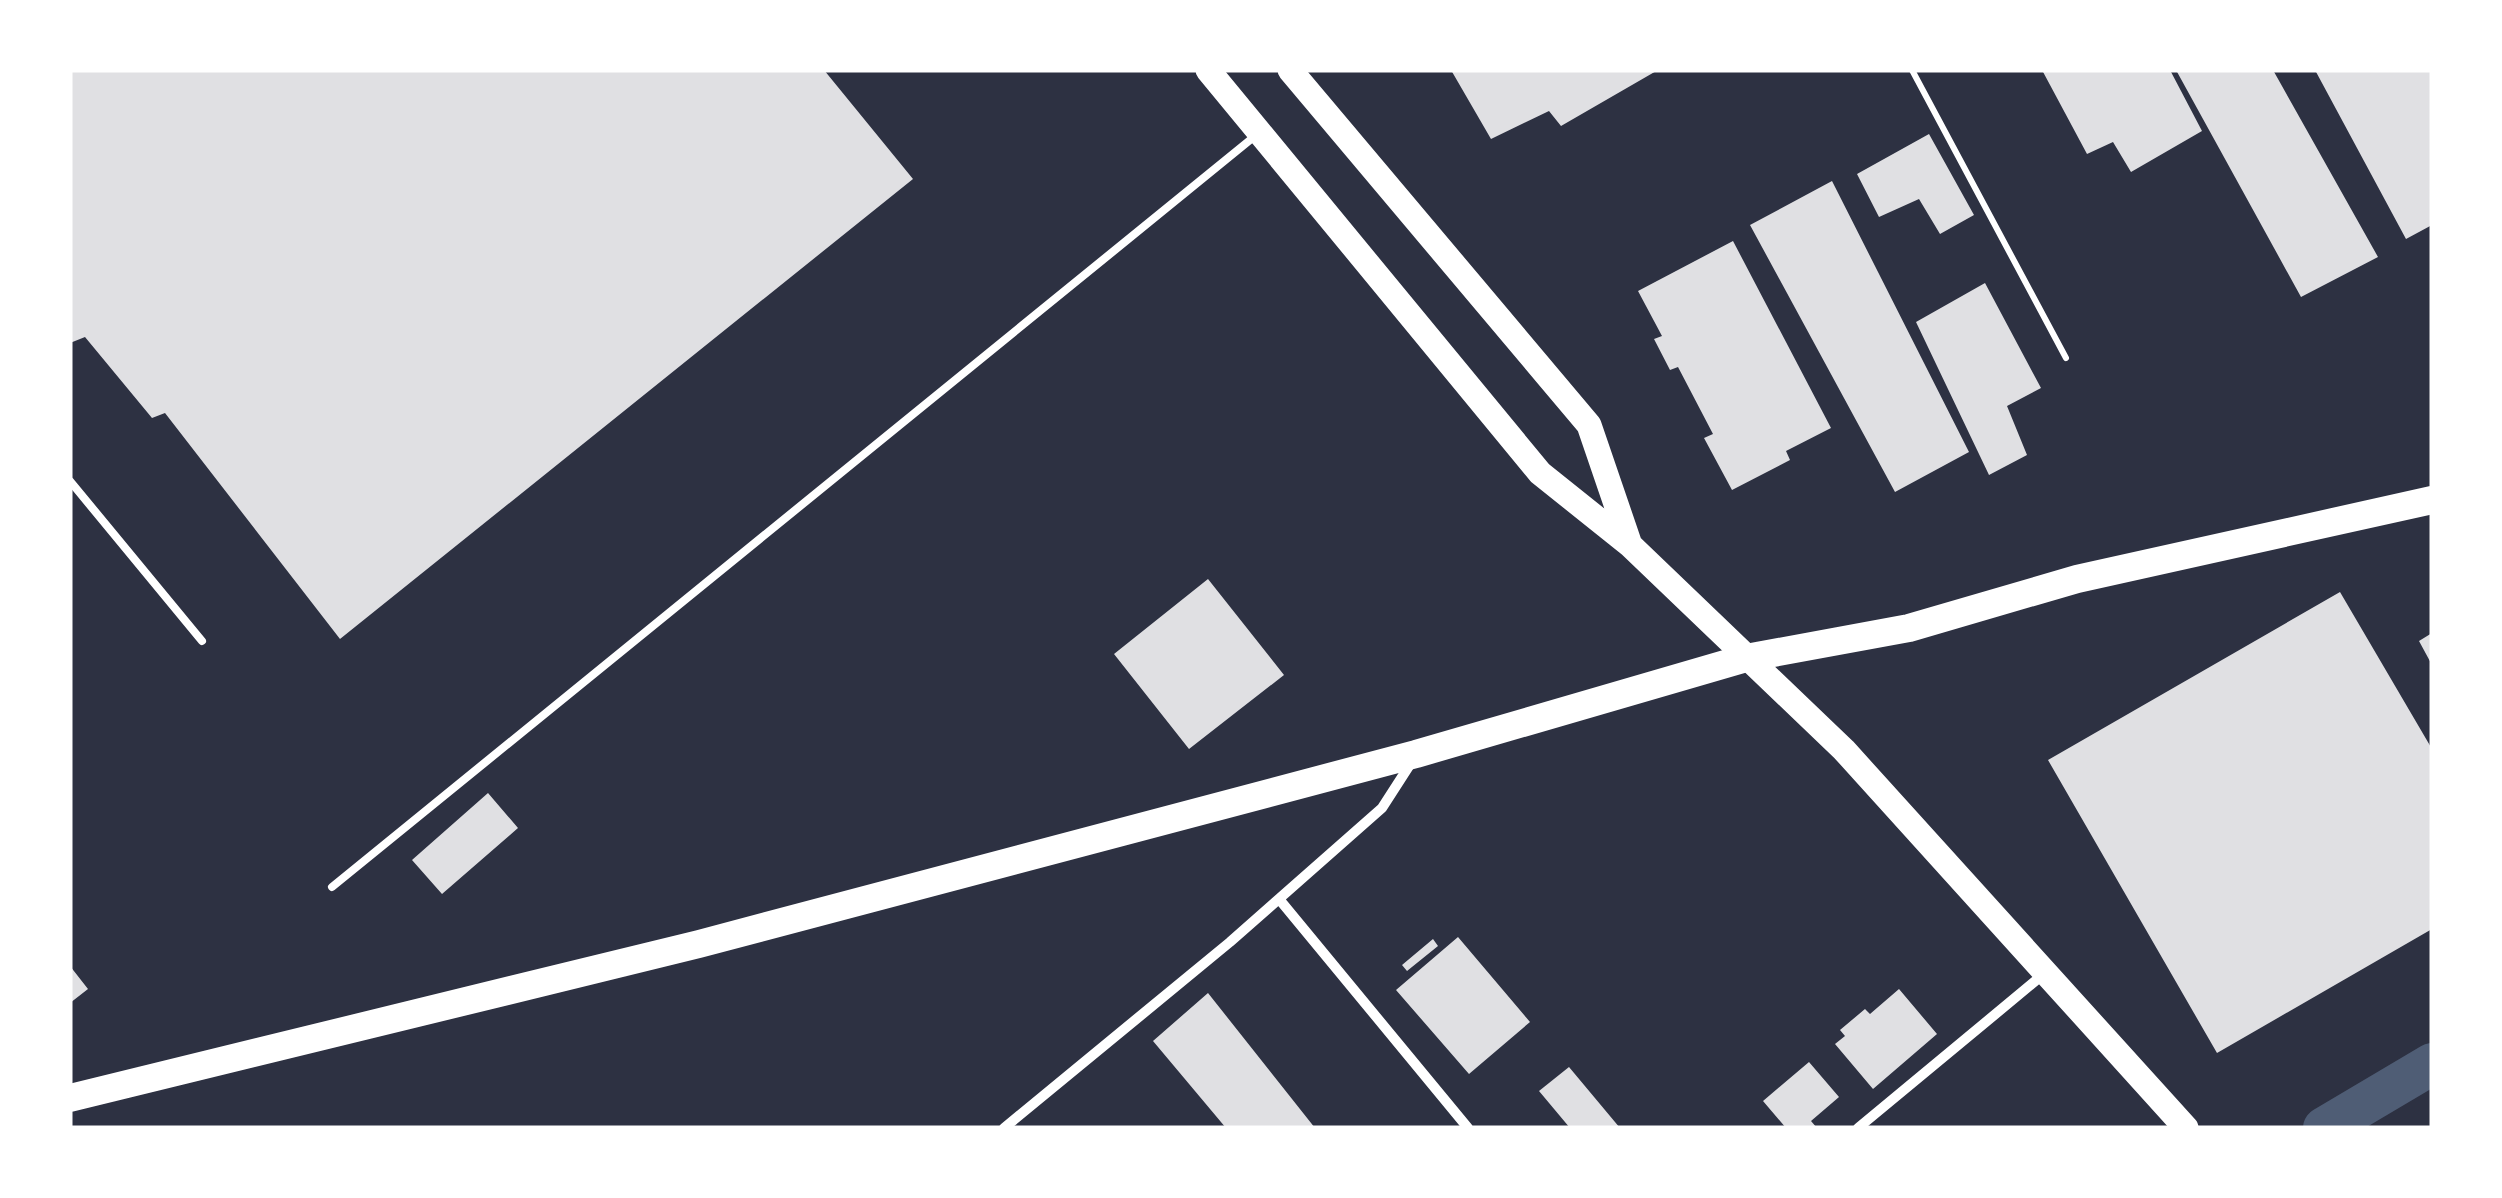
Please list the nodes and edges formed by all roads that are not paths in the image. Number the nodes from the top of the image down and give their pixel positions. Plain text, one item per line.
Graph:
1 (1208, 70) edge
2 (1290, 70) edge
3 (1258, 133) junction
4 (70, 481) edge
5 (2432, 500) edge
6 (1630, 545) junction
7 (202, 642) dead end
8 (1746, 658) junction
9 (1416, 754) junction
10 (332, 887) dead end
11 (1279, 899) junction
12 (2046, 973) junction
13 (70, 1098) edge
14 (1004, 1128) edge
15 (1468, 1128) edge
16 (1858, 1128) edge
17 (2186, 1128) edge

1 - 3 main road
2 - 6 main road
3 - 6 main road
3 - 10 lane
4 - 7 lane
5 - 8 highway
6 - 8 main road
8 - 9 highway
8 - 12 main road
9 - 11 street
9 - 13 highway
11 - 14 street
11 - 15 street
12 - 16 street
12 - 17 main road

